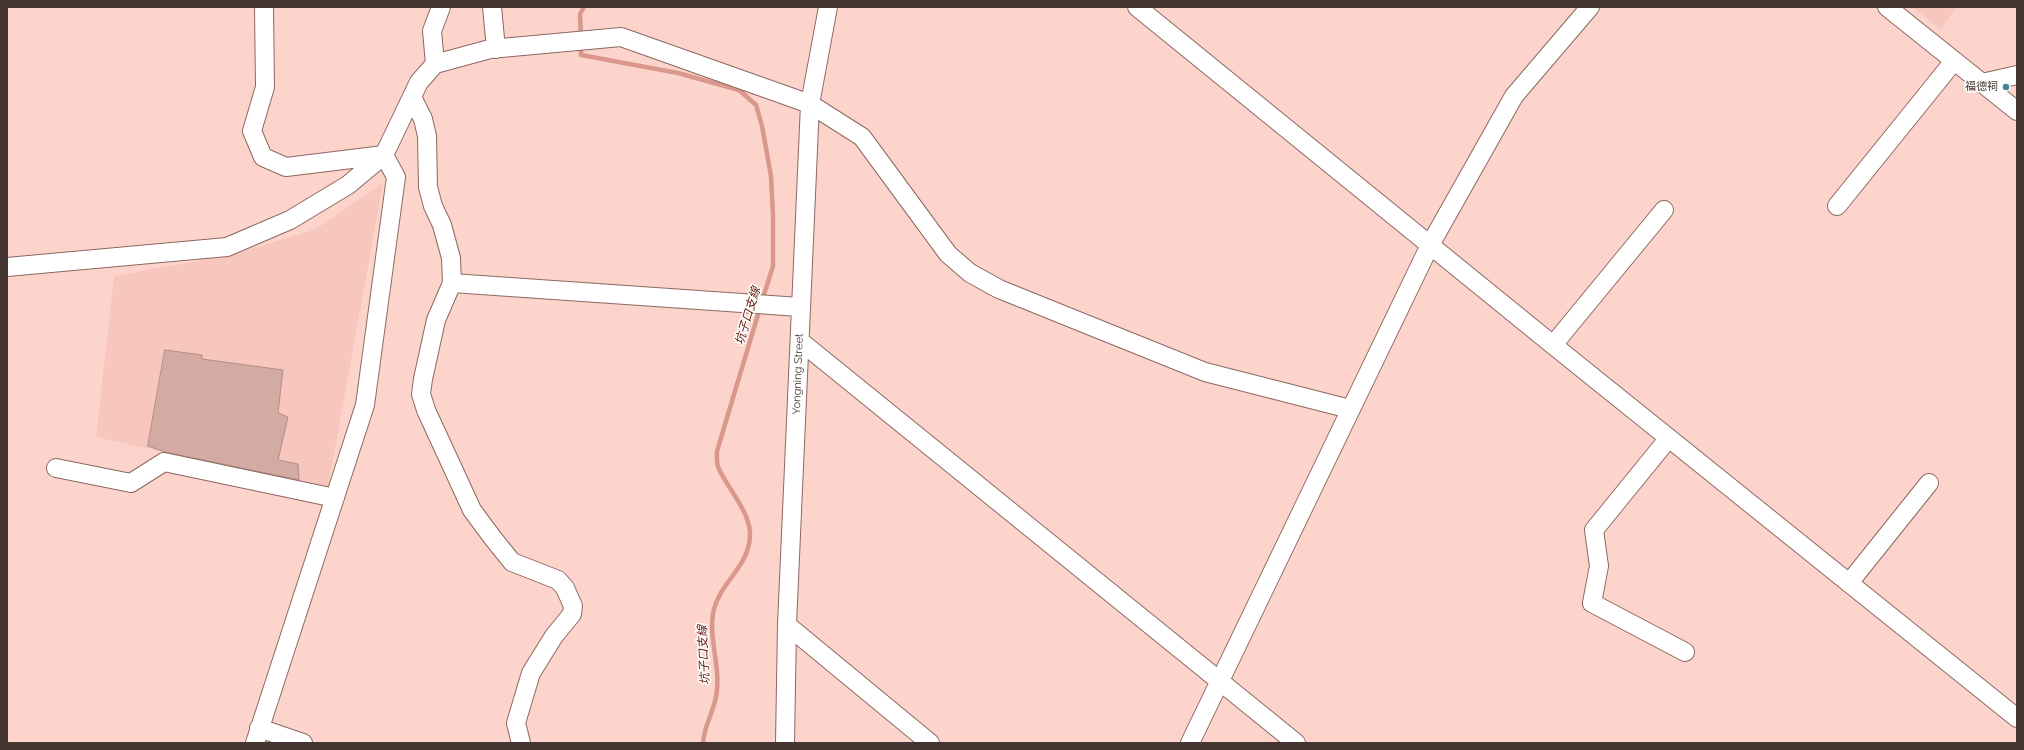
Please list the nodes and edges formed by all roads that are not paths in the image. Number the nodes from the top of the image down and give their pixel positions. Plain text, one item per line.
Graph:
1 (264, 7) edge
2 (441, 7) edge
3 (492, 7) edge
4 (828, 7) edge
5 (1137, 7) edge
6 (1590, 7) edge
7 (1887, 7) edge
8 (496, 49) junction
9 (1954, 61) junction
10 (435, 64) junction
11 (2017, 75) edge
12 (1982, 82) junction
13 (412, 97) junction
14 (810, 104) junction
15 (2017, 111) edge
16 (384, 155) junction
17 (1837, 206) dead end
18 (1664, 210) dead end
19 (1430, 245) junction
20 (7, 267) edge
21 (452, 283) junction
22 (800, 307) junction
23 (800, 341) junction
24 (1553, 345) junction
25 (1350, 408) junction
26 (1668, 438) junction
27 (56, 468) dead end
28 (1930, 483) dead end
29 (335, 498) junction
30 (1849, 583) junction
31 (787, 625) junction
32 (1685, 652) dead end
33 (1220, 682) junction
34 (2017, 717) edge
35 (257, 735) edge
36 (304, 743) edge
37 (520, 743) edge
38 (785, 743) edge
39 (930, 743) edge
40 (1190, 743) edge
41 (1296, 743) edge

1 - 16 street
2 - 10 street
3 - 8 street
4 - 14 street, Yongning Street
5 - 19 street
6 - 19 street
7 - 9 street
8 - 10 street
8 - 14 street
9 - 12 street
9 - 17 street
10 - 13 street
11 - 12 street
12 - 15 street
13 - 16 street
13 - 21 street
14 - 22 street, Yongning Street
14 - 25 street
16 - 20 street
16 - 29 street
18 - 24 street
19 - 24 street
19 - 25 street
21 - 22 street
21 - 37 street
22 - 23 street, Yongning Street
23 - 31 street, Yongning Street
23 - 33 street
24 - 26 street
25 - 33 street
26 - 30 street
26 - 32 street
27 - 29 street
28 - 30 street
29 - 35 street
30 - 34 street
31 - 38 street, Yongning Street
31 - 39 street
33 - 40 street
33 - 41 street
35 - 36 street

